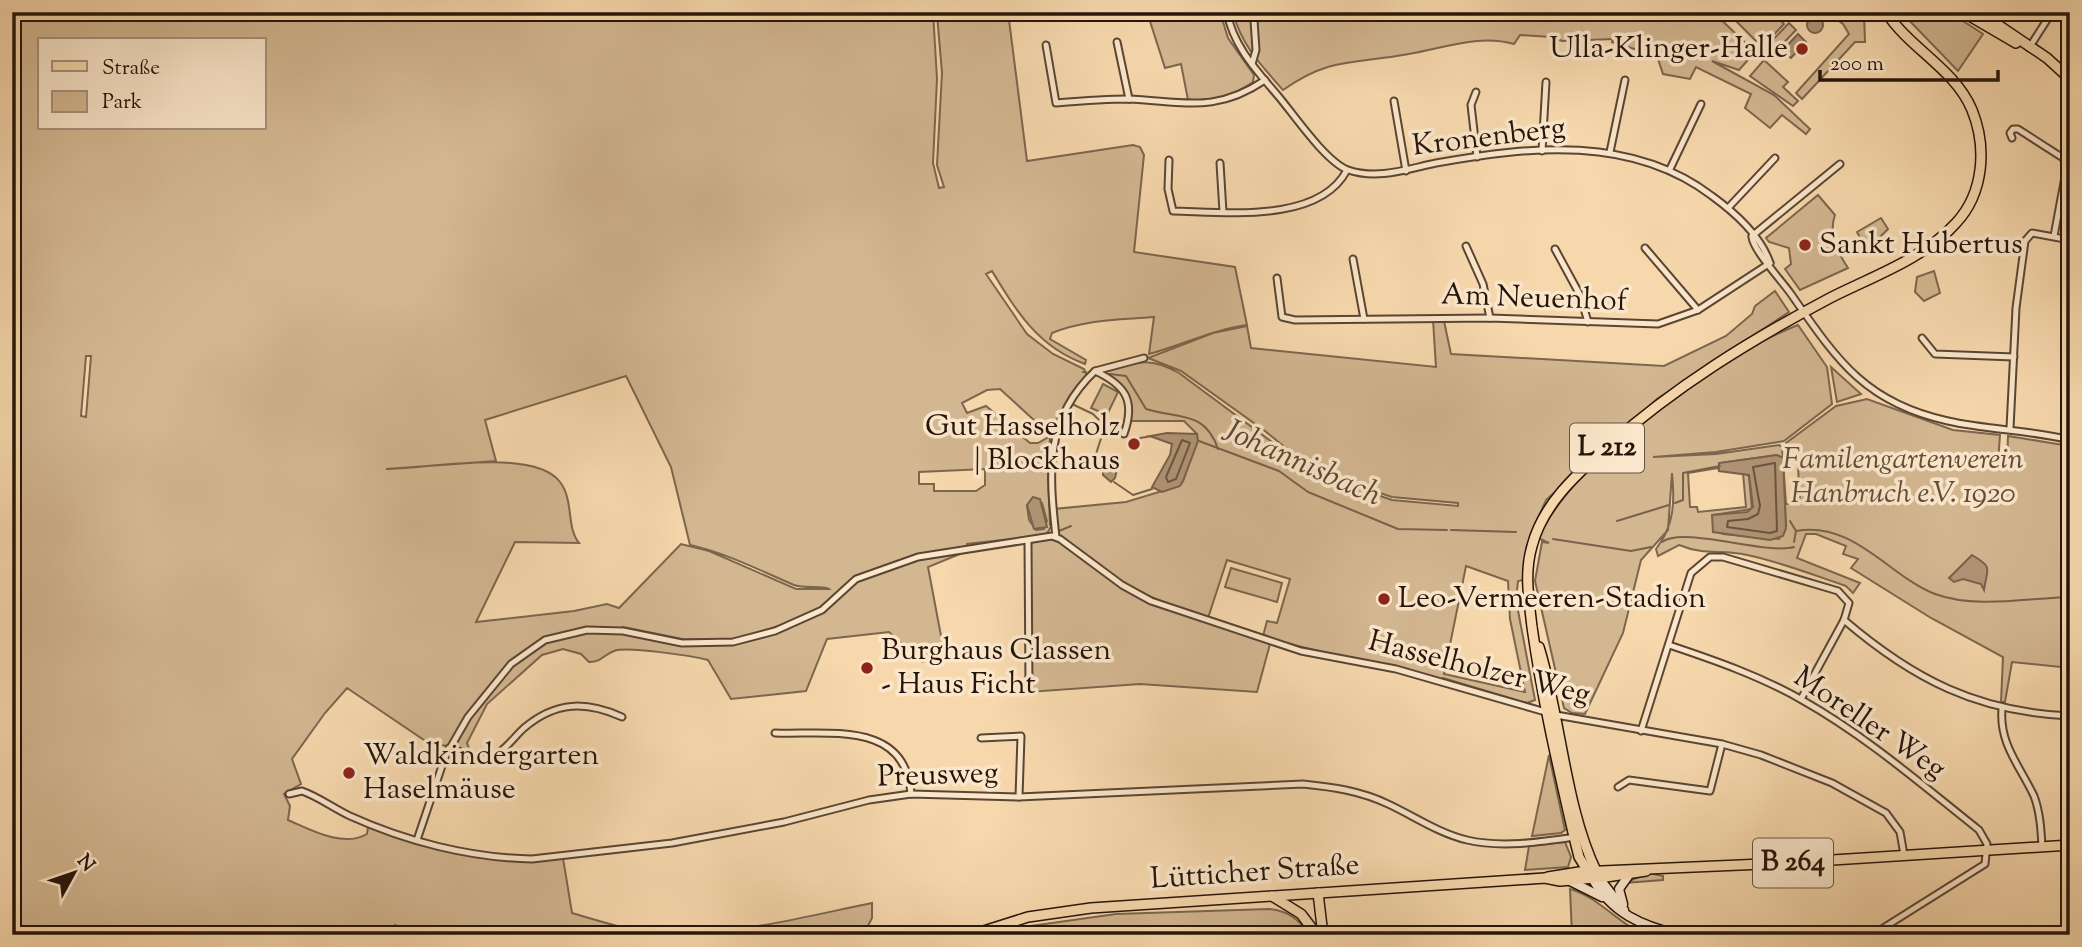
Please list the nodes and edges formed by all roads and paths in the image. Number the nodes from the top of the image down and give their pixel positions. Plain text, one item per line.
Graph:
1 (1227, 12) edge
2 (1247, 12) edge
3 (1963, 12) edge
4 (1979, 12) edge
5 (2052, 12) edge
6 (1889, 15) edge
7 (1117, 42) dead end
8 (1046, 45) dead end
9 (2029, 48) junction
10 (1252, 64) junction
11 (2070, 79) edge
12 (1265, 80) junction
13 (1625, 80) dead end
14 (1546, 82) dead end
15 (1476, 92) dead end
16 (1129, 99) junction
17 (1394, 101) dead end
18 (1701, 104) dead end
19 (2012, 138) dead end
20 (1542, 151) junction
21 (1610, 152) junction
22 (1477, 157) junction
23 (1775, 158) dead end
24 (1169, 160) dead end
25 (1220, 163) dead end
26 (1840, 164) dead end
27 (1670, 169) junction
28 (1347, 170) junction
29 (1406, 170) junction
30 (1728, 208) junction
31 (1223, 212) junction
32 (1752, 236) junction
33 (2054, 236) junction
34 (2070, 240) edge
35 (1466, 246) dead end
36 (1645, 248) dead end
37 (1555, 249) dead end
38 (1353, 259) dead end
39 (1770, 263) junction
40 (1278, 278) dead end
41 (1698, 310) junction
42 (1804, 312) junction
43 (1364, 318) junction
44 (1490, 318) junction
45 (1588, 322) junction
46 (1922, 338) dead end
47 (2014, 357) junction
48 (1144, 358) dead end
49 (1095, 371) junction
50 (2010, 428) junction
51 (1124, 434) dead end
52 (2070, 440) edge
53 (1056, 537) junction
54 (1028, 541) junction
55 (1844, 620) junction
56 (1668, 645) junction
57 (1028, 688) dead end
58 (1801, 699) junction
59 (2002, 709) junction
60 (1552, 714) junction
61 (2070, 716) edge
62 (622, 717) dead end
63 (1641, 731) junction
64 (775, 733) dead end
65 (981, 738) dead end
66 (1722, 744) junction
67 (449, 748) junction
68 (1618, 787) dead end
69 (289, 794) dead end
70 (911, 794) junction
71 (1018, 797) junction
72 (1578, 836) junction
73 (417, 840) junction
74 (2070, 845) edge
75 (2042, 846) junction
76 (1987, 849) junction
77 (1904, 855) junction
78 (1646, 870) junction
79 (1594, 875) junction
80 (1629, 875) junction
81 (1545, 878) junction
82 (1567, 880) junction
83 (1318, 893) junction
84 (1270, 896) junction
85 (1610, 904) junction
86 (1634, 918) junction
87 (971, 935) edge
88 (1317, 935) edge
89 (1323, 935) edge
90 (1680, 935) edge
91 (1872, 935) edge

1 - 10 street
2 - 10 street
3 - 9 main road
4 - 9 main road
5 - 9 street
6 - 42 main road, L 212
7 - 16 street
8 - 16 street
9 - 11 main road
10 - 12 street
12 - 16 street
12 - 28 street
13 - 21 street
14 - 20 street
15 - 22 street
17 - 29 street
18 - 27 street
19 - 33 street
20 - 21 street, Kronenberg
20 - 22 street, Kronenberg
21 - 27 street, Kronenberg
22 - 29 street, Kronenberg
23 - 30 street
24 - 31 street
25 - 31 street
26 - 32 street
27 - 30 street, Kronenberg
28 - 29 street, Kronenberg
28 - 31 street
30 - 32 street, Kronenberg
32 - 39 street, Kronenberg
33 - 34 street
33 - 47 street
35 - 44 street
36 - 41 street
37 - 45 street
38 - 43 street
39 - 41 street, Am Neuenhof
39 - 42 street, Kronenberg
40 - 43 street, Am Neuenhof
41 - 45 street, Am Neuenhof
42 - 50 street, Kronenberg
42 - 60 main road, L 212
43 - 44 street, Am Neuenhof
44 - 45 street, Am Neuenhof
46 - 47 street
47 - 50 street
48 - 49 street
49 - 51 street
49 - 53 street
50 - 52 street, Kronenberg
53 - 54 street
53 - 60 street, Hasselholzer Weg
54 - 57 street
54 - 67 street
55 - 56 street
55 - 58 street
55 - 59 street
56 - 58 street, Moreller Weg
56 - 63 street
58 - 76 street, Moreller Weg
59 - 61 street
59 - 75 street
60 - 63 street, Hasselholzer Weg
60 - 72 main road, L 212
62 - 67 street
63 - 66 street, Hasselholzer Weg
64 - 70 street
65 - 71 street
66 - 68 street
66 - 77 street, Hasselholzer Weg
67 - 73 street
69 - 73 street, Preusweg
70 - 71 street, Preusweg
70 - 73 street, Preusweg
71 - 72 street, Preusweg
72 - 79 main road, L 212
74 - 75 main road, Lütticher Straße / B 264
75 - 76 main road, Lütticher Straße / B 264
76 - 77 main road, Lütticher Straße / B 264
76 - 91 street
77 - 78 main road, Lütticher Straße / B 264
78 - 79 main road, Lütticher Straße / B 264
78 - 80 main road, Lütticher Straße / B 264
79 - 80 main road, Lütticher Straße / B 264
79 - 81 main road, Lütticher Straße / B 264
79 - 82 main road, Lütticher Straße / B 264
79 - 85 main road
79 - 86 main road
80 - 86 main road
81 - 82 main road, Lütticher Straße / B 264
81 - 83 main road, Lütticher Straße / B 264
82 - 85 main road
83 - 84 main road, Lütticher Straße / B 264
83 - 89 main road
84 - 87 main road, Lütticher Straße / B 264
84 - 88 main road
85 - 86 main road
86 - 90 main road

